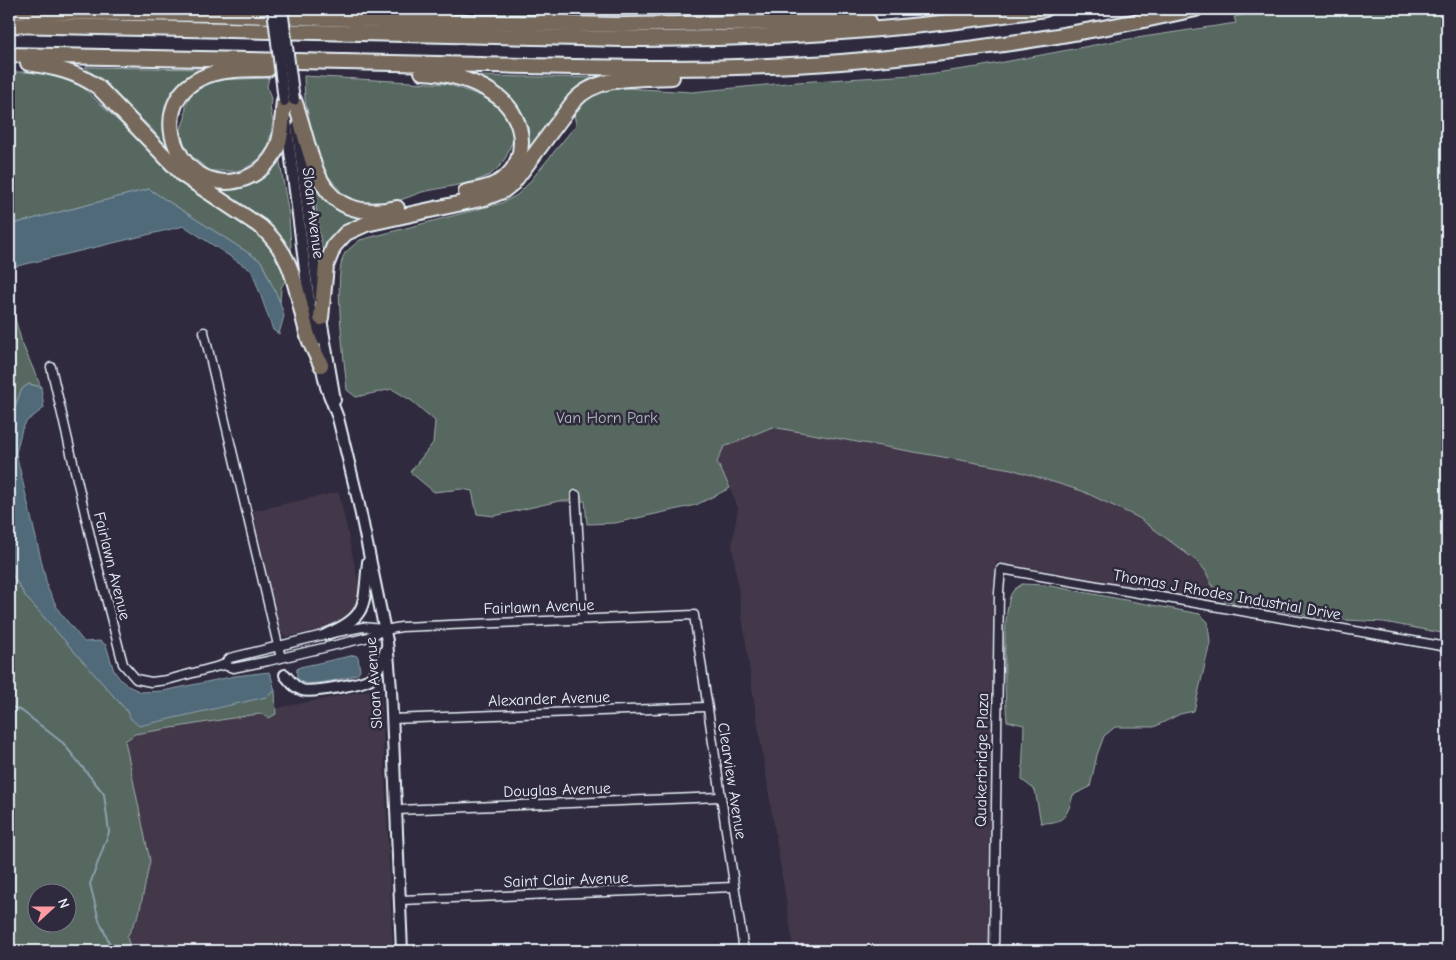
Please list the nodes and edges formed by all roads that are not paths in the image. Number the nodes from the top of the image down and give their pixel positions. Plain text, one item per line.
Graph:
1 (25, 9) edge
2 (198, 9) edge
3 (275, 9) edge
4 (448, 9) edge
5 (540, 9) edge
6 (1045, 9) edge
7 (1196, 9) edge
8 (9, 10) edge
9 (212, 14) junction
10 (375, 19) junction
11 (573, 24) junction
12 (9, 25) edge
13 (912, 26) junction
14 (9, 55) edge
15 (301, 61) junction
16 (395, 63) junction
17 (729, 68) junction
18 (289, 101) junction
19 (321, 318) junction
20 (204, 332) dead end
21 (321, 364) junction
22 (51, 367) dead end
23 (338, 418) junction
24 (576, 494) dead end
25 (369, 554) junction
26 (1001, 569) joint
27 (694, 615) joint
28 (583, 619) junction
29 (385, 630) junction
30 (327, 634) junction
31 (278, 645) junction
32 (387, 645) junction
33 (1447, 646) edge
34 (281, 658) junction
35 (223, 665) junction
36 (285, 675) dead end
37 (706, 707) junction
38 (392, 719) junction
39 (720, 797) junction
40 (396, 810) junction
41 (734, 887) junction
42 (400, 900) junction
43 (402, 951) edge
44 (744, 951) edge
45 (994, 951) edge

1 - 8 highway
2 - 9 highway
3 - 18 main road, Sloan Avenue, bridge
4 - 10 highway
5 - 11 highway
6 - 13 highway
7 - 17 highway
8 - 9 highway
9 - 10 highway
10 - 11 highway
11 - 13 highway
12 - 13 highway
14 - 15 highway
14 - 21 highway
15 - 16 highway
15 - 18 highway
16 - 17 highway
16 - 18 highway
17 - 19 highway
18 - 19 main road, Sloan Avenue
18 - 21 main road, Sloan Avenue
19 - 23 main road, Sloan Avenue
20 - 31 street
21 - 23 main road, Sloan Avenue
22 - 35 street, Fairlawn Avenue
23 - 25 main road, Sloan Avenue
24 - 28 street
25 - 29 main road, Sloan Avenue
25 - 30 main road
26 - 33 street, Thomas J Rhodes Industrial Drive
26 - 45 street, Quakerbridge Plaza
27 - 28 street, Fairlawn Avenue
27 - 37 street, Clearview Avenue
28 - 29 street, Fairlawn Avenue
29 - 30 street, Fairlawn Avenue
29 - 32 main road, Sloan Avenue
29 - 34 street, Fairlawn Avenue
30 - 31 street, Fairlawn Avenue
31 - 34 street
31 - 35 street, Fairlawn Avenue
32 - 36 main road
32 - 38 main road, Sloan Avenue
34 - 35 street, Fairlawn Avenue
37 - 38 street, Alexander Avenue
37 - 39 street, Clearview Avenue
38 - 40 main road, Sloan Avenue
39 - 40 street, Douglas Avenue
39 - 41 street, Clearview Avenue
40 - 42 main road, Sloan Avenue
41 - 42 street, Saint Clair Avenue
41 - 44 street, Clearview Avenue
42 - 43 main road, Sloan Avenue

